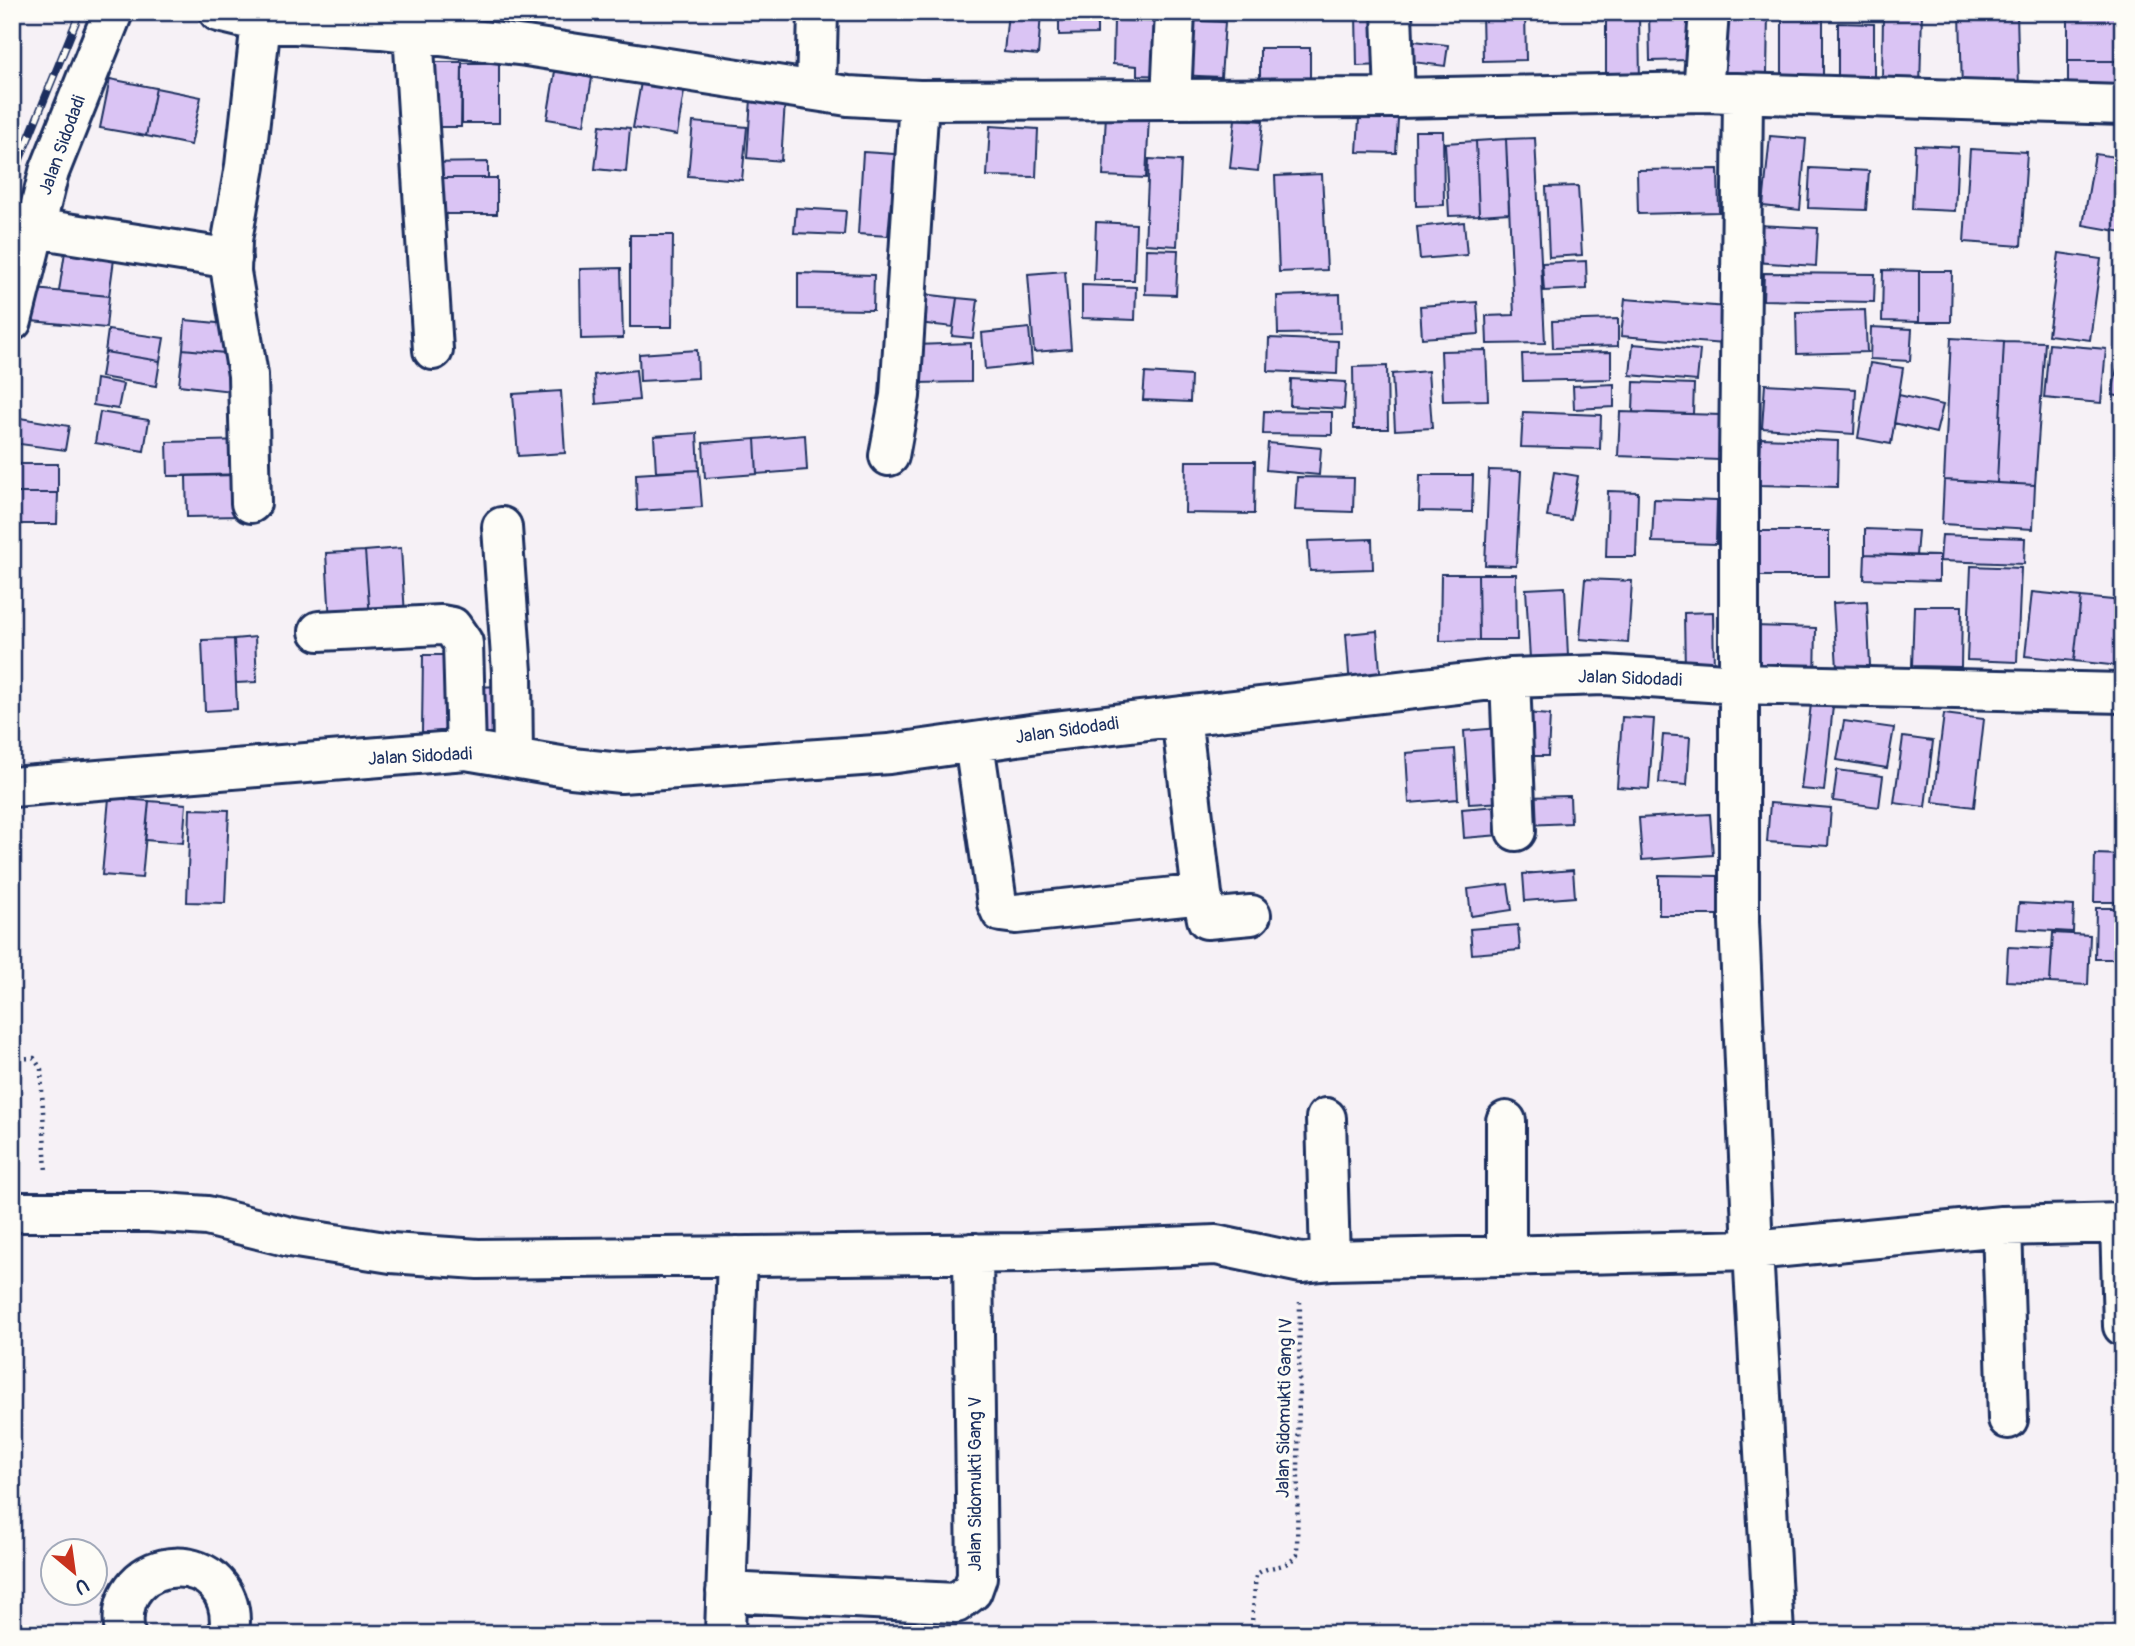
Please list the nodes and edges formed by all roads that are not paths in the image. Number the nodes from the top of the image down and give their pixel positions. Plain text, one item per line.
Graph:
1 (113, 12) edge
2 (219, 12) edge
3 (818, 12) edge
4 (1175, 12) edge
5 (1392, 12) edge
6 (1709, 12) edge
7 (261, 22) junction
8 (392, 24) edge
9 (527, 29) edge
10 (816, 90) junction
11 (1703, 92) junction
12 (1743, 95) junction
13 (1395, 98) junction
14 (1171, 99) junction
15 (919, 100) junction
16 (2123, 105) edge
17 (35, 228) junction
18 (232, 259) junction
19 (12, 321) edge
20 (433, 350) dead end
21 (889, 456) dead end
22 (251, 503) dead end
23 (502, 527) dead end
24 (319, 631) dead end
25 (1510, 678) junction
26 (1739, 684) junction
27 (2123, 693) edge
28 (1181, 716) junction
29 (974, 743) junction
30 (466, 750) junction
31 (513, 758) junction
32 (12, 787) edge
33 (1516, 831) dead end
34 (1202, 894) junction
35 (1251, 915) dead end
36 (1326, 1118) dead end
37 (1506, 1121) dead end
38 (30, 1213) edge
39 (2122, 1223) edge
40 (2001, 1226) junction
41 (1753, 1250) junction
42 (974, 1253) junction
43 (737, 1256) junction
44 (1506, 1256) junction
45 (1315, 1261) junction
46 (2123, 1326) edge
47 (2008, 1419) dead end
48 (726, 1592) junction
49 (125, 1634) edge
50 (229, 1634) edge
51 (724, 1634) edge
52 (1774, 1634) edge

1 - 17 street, Jalan Sidodadi
2 - 7 street
3 - 10 street
4 - 14 street
5 - 13 street
6 - 11 street
7 - 8 street
7 - 18 street
8 - 9 street
8 - 20 street
9 - 10 street
10 - 15 street
11 - 12 street
11 - 13 street
12 - 16 street
12 - 26 street
13 - 14 street
14 - 15 street
15 - 21 street
17 - 18 street
17 - 19 street, Jalan Sidodadi
18 - 22 street
23 - 31 street
24 - 30 street
25 - 26 street, Jalan Sidodadi
25 - 28 street, Jalan Sidodadi
25 - 33 street
26 - 27 street, Jalan Sidodadi
26 - 41 street
28 - 29 street, Jalan Sidodadi
28 - 34 street
29 - 31 street, Jalan Sidodadi
29 - 34 street
30 - 31 street, Jalan Sidodadi
30 - 32 street, Jalan Sidodadi
34 - 35 street
36 - 45 street
37 - 44 street
38 - 43 street
39 - 40 street
39 - 46 street
40 - 41 street
40 - 47 street
41 - 44 street
41 - 52 street
42 - 43 street
42 - 45 street
42 - 48 street, Jalan Sidomukti Gang V
43 - 48 street
44 - 45 street
48 - 51 street
49 - 50 street

